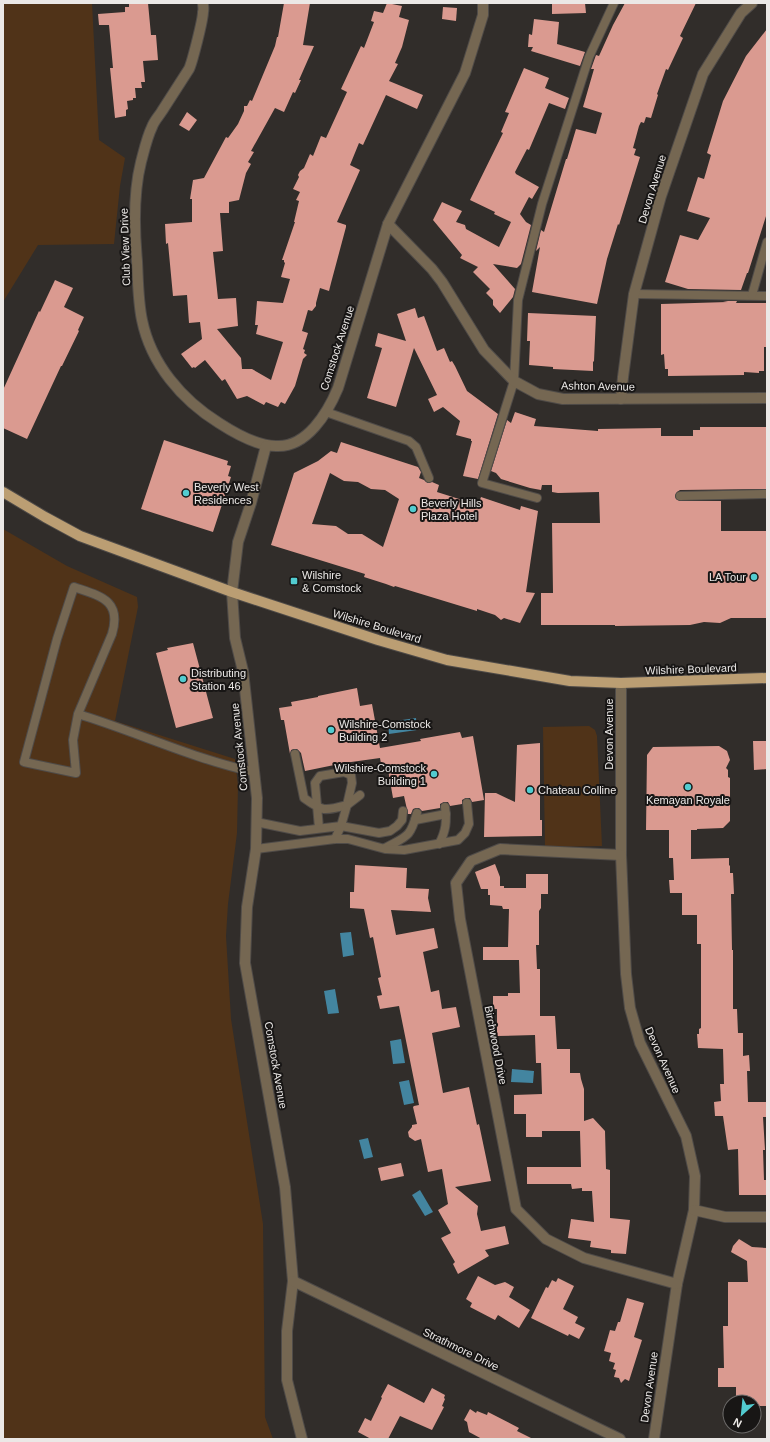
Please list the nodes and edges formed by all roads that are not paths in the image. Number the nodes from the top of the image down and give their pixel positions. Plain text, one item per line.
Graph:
1 (203, 3) edge
2 (483, 3) edge
3 (614, 3) edge
4 (752, 3) edge
5 (388, 224) junction
6 (767, 242) edge
7 (634, 294) junction
8 (752, 296) junction
9 (767, 296) edge
10 (514, 381) junction
11 (767, 398) edge
12 (621, 399) junction
13 (326, 412) junction
14 (266, 446) junction
15 (429, 478) dead end
16 (3, 492) edge
17 (767, 494) edge
18 (680, 496) dead end
19 (537, 498) dead end
20 (232, 592) junction
21 (767, 678) edge
22 (621, 683) junction
23 (78, 714) junction
24 (295, 754) dead end
25 (254, 772) junction
26 (360, 795) dead end
27 (467, 803) dead end
28 (347, 805) junction
29 (318, 808) junction
30 (404, 810) dead end
31 (256, 822) junction
32 (341, 826) junction
33 (319, 828) junction
34 (379, 833) junction
35 (335, 839) junction
36 (439, 844) junction
37 (256, 849) junction
38 (385, 849) junction
39 (621, 855) junction
40 (694, 1210) junction
41 (767, 1217) edge
42 (293, 1281) junction
43 (677, 1284) junction
44 (302, 1439) edge
45 (620, 1439) edge
46 (654, 1439) edge

1 - 14 street, Club View Drive
2 - 5 street, Comstock Avenue
3 - 10 lane
4 - 7 street, Devon Avenue
5 - 10 street, Ashton Avenue
5 - 13 street, Comstock Avenue
6 - 8 lane
7 - 8 lane
7 - 12 street, Devon Avenue
8 - 9 lane
10 - 12 street, Ashton Avenue
10 - 19 lane
11 - 12 street, Ashton Avenue
13 - 14 street, Comstock Avenue
13 - 15 lane
14 - 20 street, Comstock Avenue
16 - 20 main road, Wilshire Boulevard
17 - 18 lane
20 - 22 main road, Wilshire Boulevard
20 - 25 street, Comstock Avenue
21 - 22 main road, Wilshire Boulevard
22 - 39 street, Devon Avenue
23 - 23 lane
23 - 25 lane
24 - 29 lane
25 - 31 street, Comstock Avenue
26 - 28 lane
27 - 36 lane
28 - 29 lane
28 - 29 lane
28 - 32 lane
29 - 33 lane
30 - 34 lane
31 - 33 lane
31 - 37 street, Comstock Avenue
32 - 33 lane
32 - 34 lane
32 - 35 lane
34 - 38 lane
35 - 37 lane
35 - 38 lane
36 - 38 lane
36 - 38 lane
37 - 42 street, Comstock Avenue
39 - 40 street, Devon Avenue
39 - 43 street, Birchwood Drive
40 - 41 street
40 - 43 street, Devon Avenue
42 - 44 street, Comstock Avenue
42 - 45 street, Strathmore Drive
43 - 46 street, Devon Avenue

